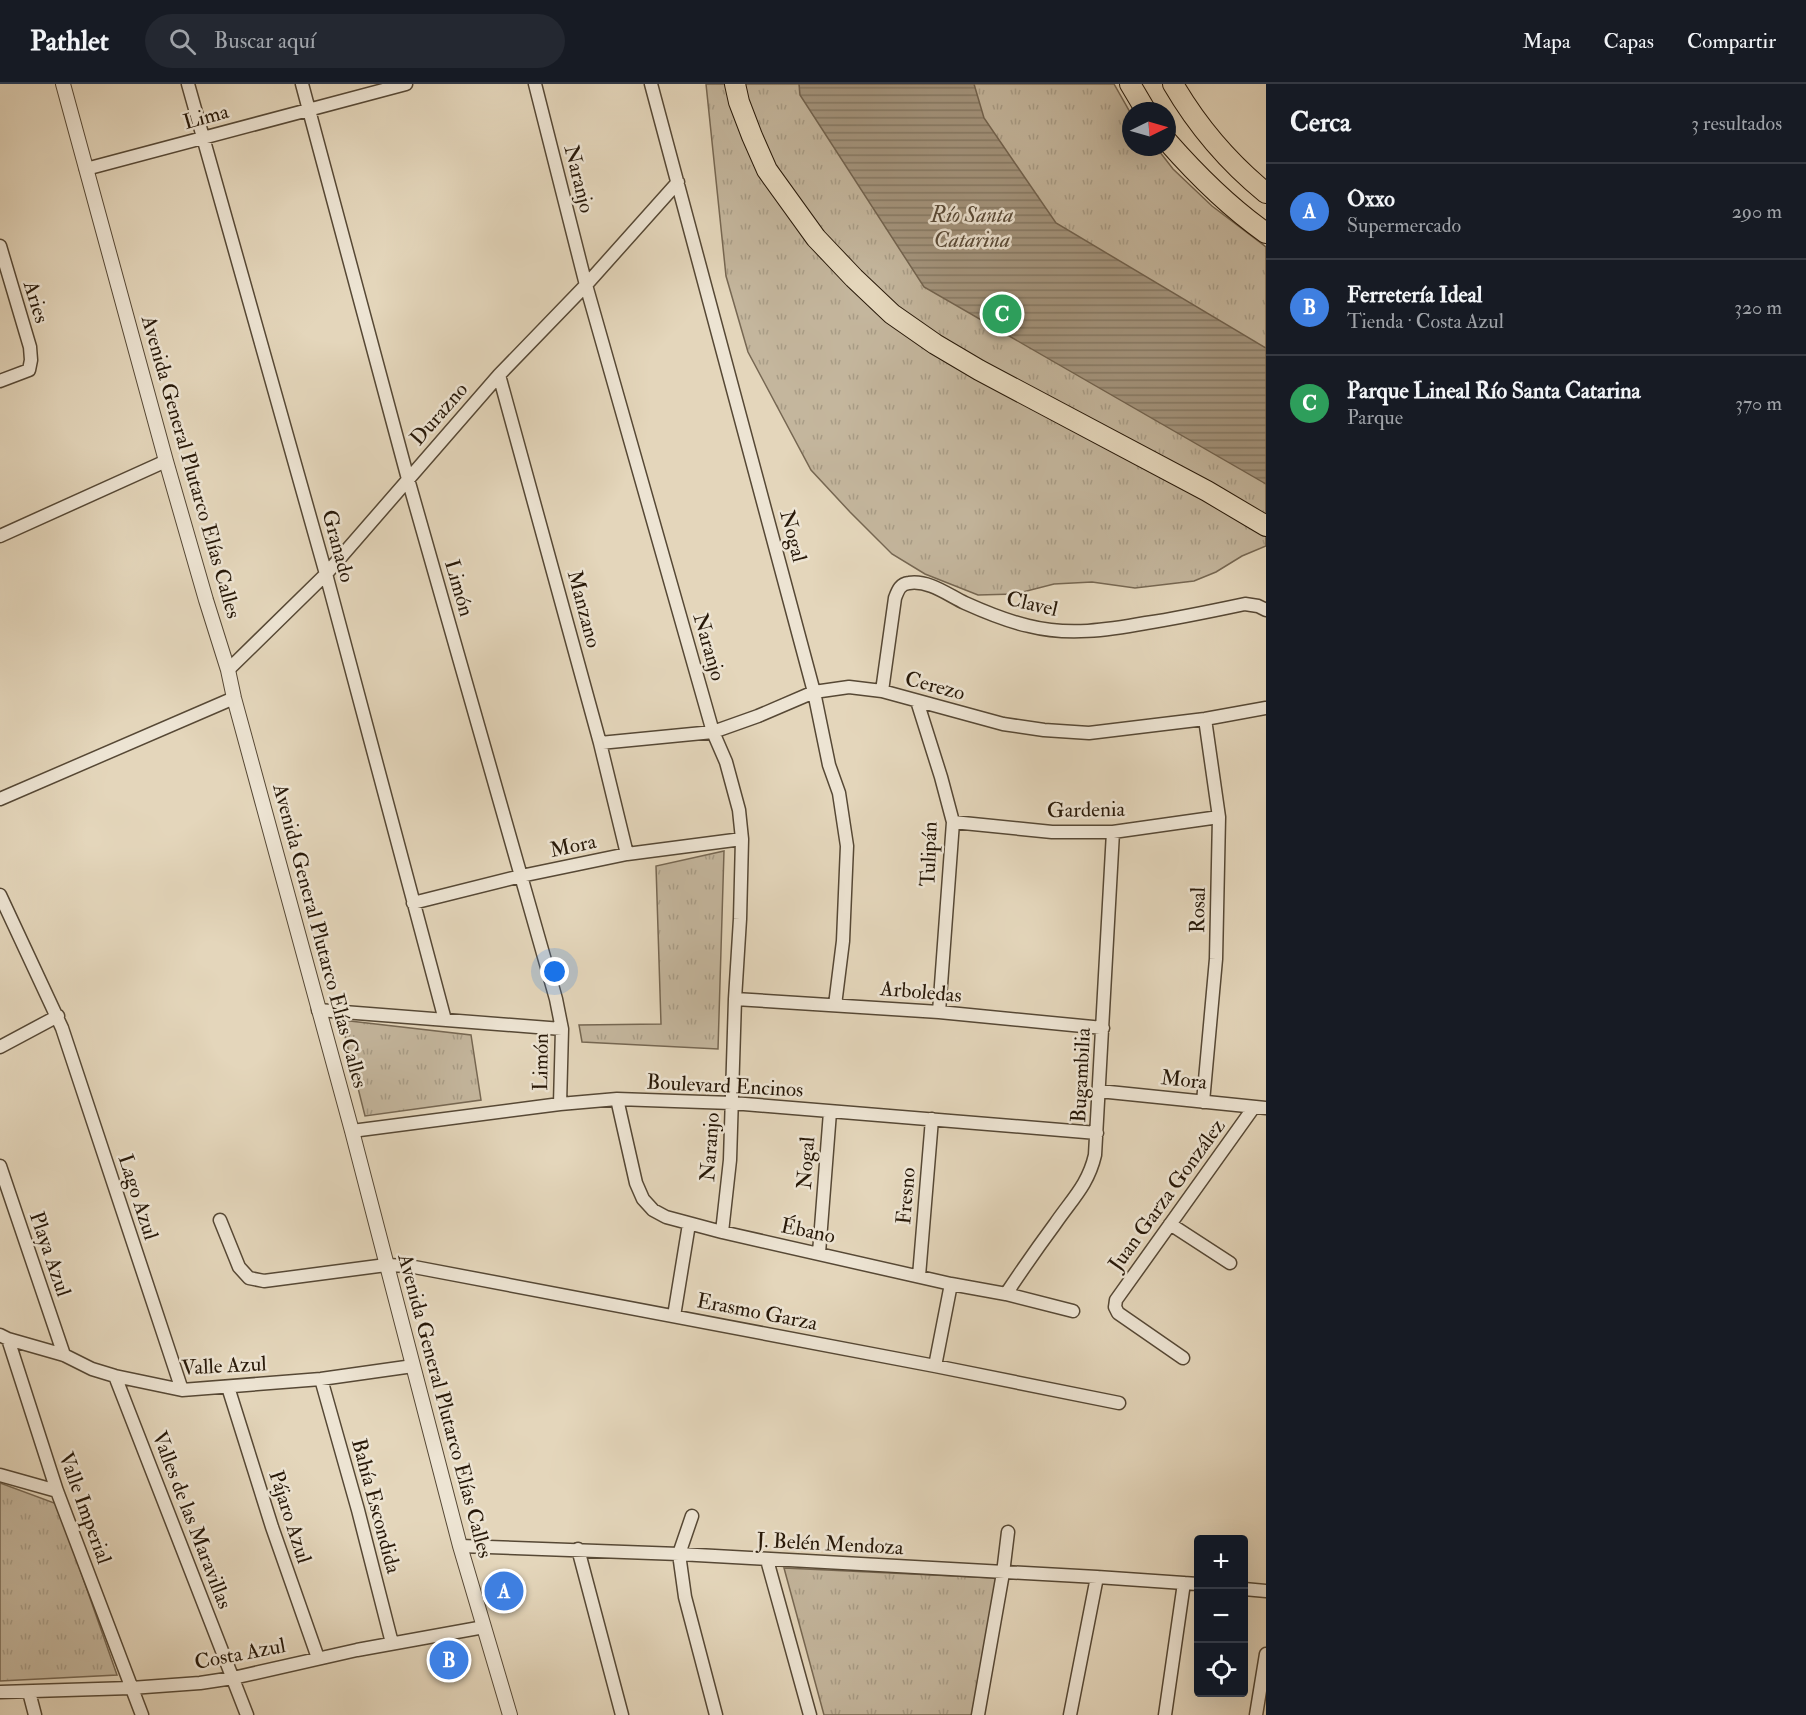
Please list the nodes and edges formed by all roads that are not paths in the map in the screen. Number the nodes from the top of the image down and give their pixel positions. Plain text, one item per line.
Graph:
1 (63, 84) edge
2 (188, 84) edge
3 (302, 84) edge
4 (406, 84) edge
5 (535, 84) edge
6 (651, 84) edge
7 (735, 84) edge
8 (1130, 84) edge
9 (1173, 84) edge
10 (1141, 102) edge
11 (310, 111) junction
12 (203, 138) junction
13 (1176, 151) edge
14 (86, 169) junction
15 (678, 182) junction
16 (1266, 193) edge
17 (1266, 233) edge
18 (0, 246) edge
19 (586, 285) junction
20 (5, 288) edge
21 (499, 375) junction
22 (0, 381) edge
23 (166, 461) junction
24 (408, 479) junction
25 (1266, 526) edge
26 (0, 536) edge
27 (326, 574) junction
28 (1266, 610) edge
29 (228, 670) junction
30 (882, 691) junction
31 (814, 692) junction
32 (234, 698) junction
33 (917, 701) junction
34 (1266, 708) edge
35 (1205, 719) junction
36 (713, 732) junction
37 (600, 743) junction
38 (0, 799) edge
39 (1219, 817) junction
40 (952, 822) junction
41 (1113, 832) junction
42 (742, 839) junction
43 (627, 854) junction
44 (521, 876) junction
45 (0, 895) edge
46 (413, 903) junction
47 (735, 999) junction
48 (835, 1005) junction
49 (318, 1010) junction
50 (939, 1012) junction
51 (58, 1016) junction
52 (445, 1020) junction
53 (1103, 1028) junction
54 (562, 1029) junction
55 (0, 1047) edge
56 (1099, 1091) junction
57 (617, 1099) junction
58 (1203, 1102) junction
59 (732, 1103) junction
60 (560, 1104) junction
61 (1260, 1107) edge
62 (830, 1112) junction
63 (932, 1119) junction
64 (352, 1131) junction
65 (1097, 1133) junction
66 (0, 1166) edge
67 (220, 1220) dead end
68 (689, 1224) junction
69 (1170, 1224) junction
70 (722, 1232) junction
71 (819, 1253) junction
72 (1230, 1263) dead end
73 (386, 1265) junction
74 (919, 1276) junction
75 (951, 1284) junction
76 (1006, 1294) junction
77 (1073, 1311) dead end
78 (674, 1316) junction
79 (4, 1337) edge
80 (63, 1355) junction
81 (1183, 1358) dead end
82 (413, 1366) junction
83 (935, 1366) junction
84 (115, 1376) junction
85 (321, 1378) junction
86 (228, 1387) junction
87 (182, 1390) junction
88 (1119, 1403) dead end
89 (0, 1475) edge
90 (57, 1491) junction
91 (692, 1516) dead end
92 (1008, 1532) dead end
93 (460, 1546) junction
94 (578, 1549) junction
95 (679, 1554) junction
96 (767, 1560) junction
97 (1003, 1573) junction
98 (1097, 1577) junction
99 (1184, 1583) junction
100 (1194, 1584) edge
101 (1248, 1589) edge
102 (1266, 1591) edge
103 (484, 1627) junction
104 (392, 1643) junction
105 (1266, 1654) edge
106 (318, 1658) junction
107 (233, 1678) junction
108 (131, 1688) junction
109 (0, 1692) edge
110 (29, 1692) junction
111 (35, 1715) edge
112 (141, 1715) edge
113 (247, 1715) edge
114 (510, 1715) edge
115 (622, 1715) edge
116 (716, 1715) edge
117 (810, 1715) edge
118 (978, 1715) edge
119 (1070, 1715) edge
120 (1164, 1715) edge
121 (1256, 1715) edge

1 - 14 street, Avenida General Plutarco Elías Calles
2 - 12 street, Granado
3 - 11 street, Limón
4 - 11 street, Lima
5 - 19 street, Naranjo
6 - 15 street, Nogal
7 - 25 highway
8 - 10 highway
9 - 16 highway
11 - 12 street, Lima
11 - 24 street, Limón
12 - 14 street, Lima
12 - 27 street, Granado
13 - 17 highway
14 - 23 street, Avenida General Plutarco Elías Calles
15 - 19 street, Durazno
15 - 31 street, Nogal
18 - 20 street, Aries
19 - 21 street, Durazno
19 - 36 street, Naranjo
20 - 22 street, Aries
21 - 24 street, Durazno
21 - 37 street, Manzano
23 - 26 street
23 - 29 street, Avenida General Plutarco Elías Calles
24 - 27 street, Durazno
24 - 44 street, Limón
27 - 29 street, Durazno
27 - 46 street, Granado
28 - 30 street, Clavel
29 - 32 street, Avenida General Plutarco Elías Calles
30 - 31 street, Cerezo
30 - 33 street, Cerezo
31 - 36 street, Cerezo
31 - 48 street, Nogal
32 - 38 street
32 - 49 street, Avenida General Plutarco Elías Calles
33 - 35 street, Cerezo
33 - 40 street, Tulipán
34 - 35 street, Cerezo
35 - 39 street, Rosal
36 - 37 street, Cerezo
36 - 42 street, Naranjo
37 - 43 street, Manzano
39 - 41 street, Gardenia
39 - 58 street, Rosal
40 - 41 street, Gardenia
40 - 50 street, Tulipán
41 - 53 street, Bugambilia
42 - 43 street, Mora
42 - 47 street, Naranjo
43 - 44 street, Mora
44 - 46 street, Mora
44 - 54 street, Limón
45 - 51 street, Lago Azul
46 - 52 street, Granado
47 - 48 street, Arboledas
47 - 59 street, Naranjo
48 - 50 street, Arboledas
49 - 52 street
49 - 64 street, Avenida General Plutarco Elías Calles
50 - 53 street, Arboledas
51 - 55 street
51 - 87 street, Lago Azul
52 - 54 street
53 - 56 street, Bugambilia
54 - 60 street, Limón
56 - 58 street, Mora
56 - 65 street, Bugambilia
57 - 59 street, Boulevard Encinos
57 - 60 street, Boulevard Encinos
57 - 68 street, Ébano
58 - 61 street, Mora
59 - 62 street, Boulevard Encinos
59 - 70 street, Naranjo
60 - 64 street, Boulevard Encinos
61 - 69 street, Juan Garza González
62 - 63 street, Boulevard Encinos
62 - 71 street, Nogal
63 - 65 street, Boulevard Encinos
63 - 74 street, Fresno
64 - 73 street, Avenida General Plutarco Elías Calles
65 - 76 street, Bugambilia
66 - 80 street, Playa Azul
67 - 73 street, Erasmo Garza
68 - 70 street, Ébano
68 - 78 street
69 - 72 street
69 - 81 street, Juan Garza González
70 - 71 street, Ébano
71 - 74 street, Ébano
73 - 78 street, Erasmo Garza
73 - 82 street, Avenida General Plutarco Elías Calles
74 - 75 street, Ébano
75 - 76 street, Ébano
75 - 83 street
76 - 77 street, Ébano
78 - 83 street, Erasmo Garza
79 - 80 street, Valle Azul
79 - 90 street, Valle Imperial
80 - 84 street, Valle Azul
82 - 85 street, Valle Azul
82 - 93 street, Avenida General Plutarco Elías Calles
83 - 88 street, Erasmo Garza
84 - 87 street, Valle Azul
84 - 107 street, Valles de las Maravillas
85 - 86 street, Valle Azul
85 - 104 street, Bahía Escondida
86 - 87 street, Valle Azul
86 - 106 street, Pájaro Azul
89 - 90 street
90 - 108 street, Valle Imperial
91 - 95 street
92 - 97 street
93 - 94 street, J. Belén Mendoza
93 - 103 street, Avenida General Plutarco Elías Calles
94 - 95 street, J. Belén Mendoza
94 - 115 street
95 - 96 street, J. Belén Mendoza
95 - 116 street
96 - 97 street, J. Belén Mendoza
96 - 117 street
97 - 98 street, J. Belén Mendoza
97 - 118 street
98 - 99 street, J. Belén Mendoza
98 - 119 street
99 - 100 street, J. Belén Mendoza
99 - 120 street
101 - 102 street
103 - 104 street, Costa Azul
103 - 114 street, Avenida General Plutarco Elías Calles
104 - 106 street, Costa Azul
105 - 121 street
106 - 107 street, Costa Azul
107 - 108 street, Costa Azul
107 - 113 street, Valles de las Maravillas
108 - 110 street, Costa Azul
108 - 112 street, Valle Imperial
109 - 110 street, Costa Azul
110 - 111 street

